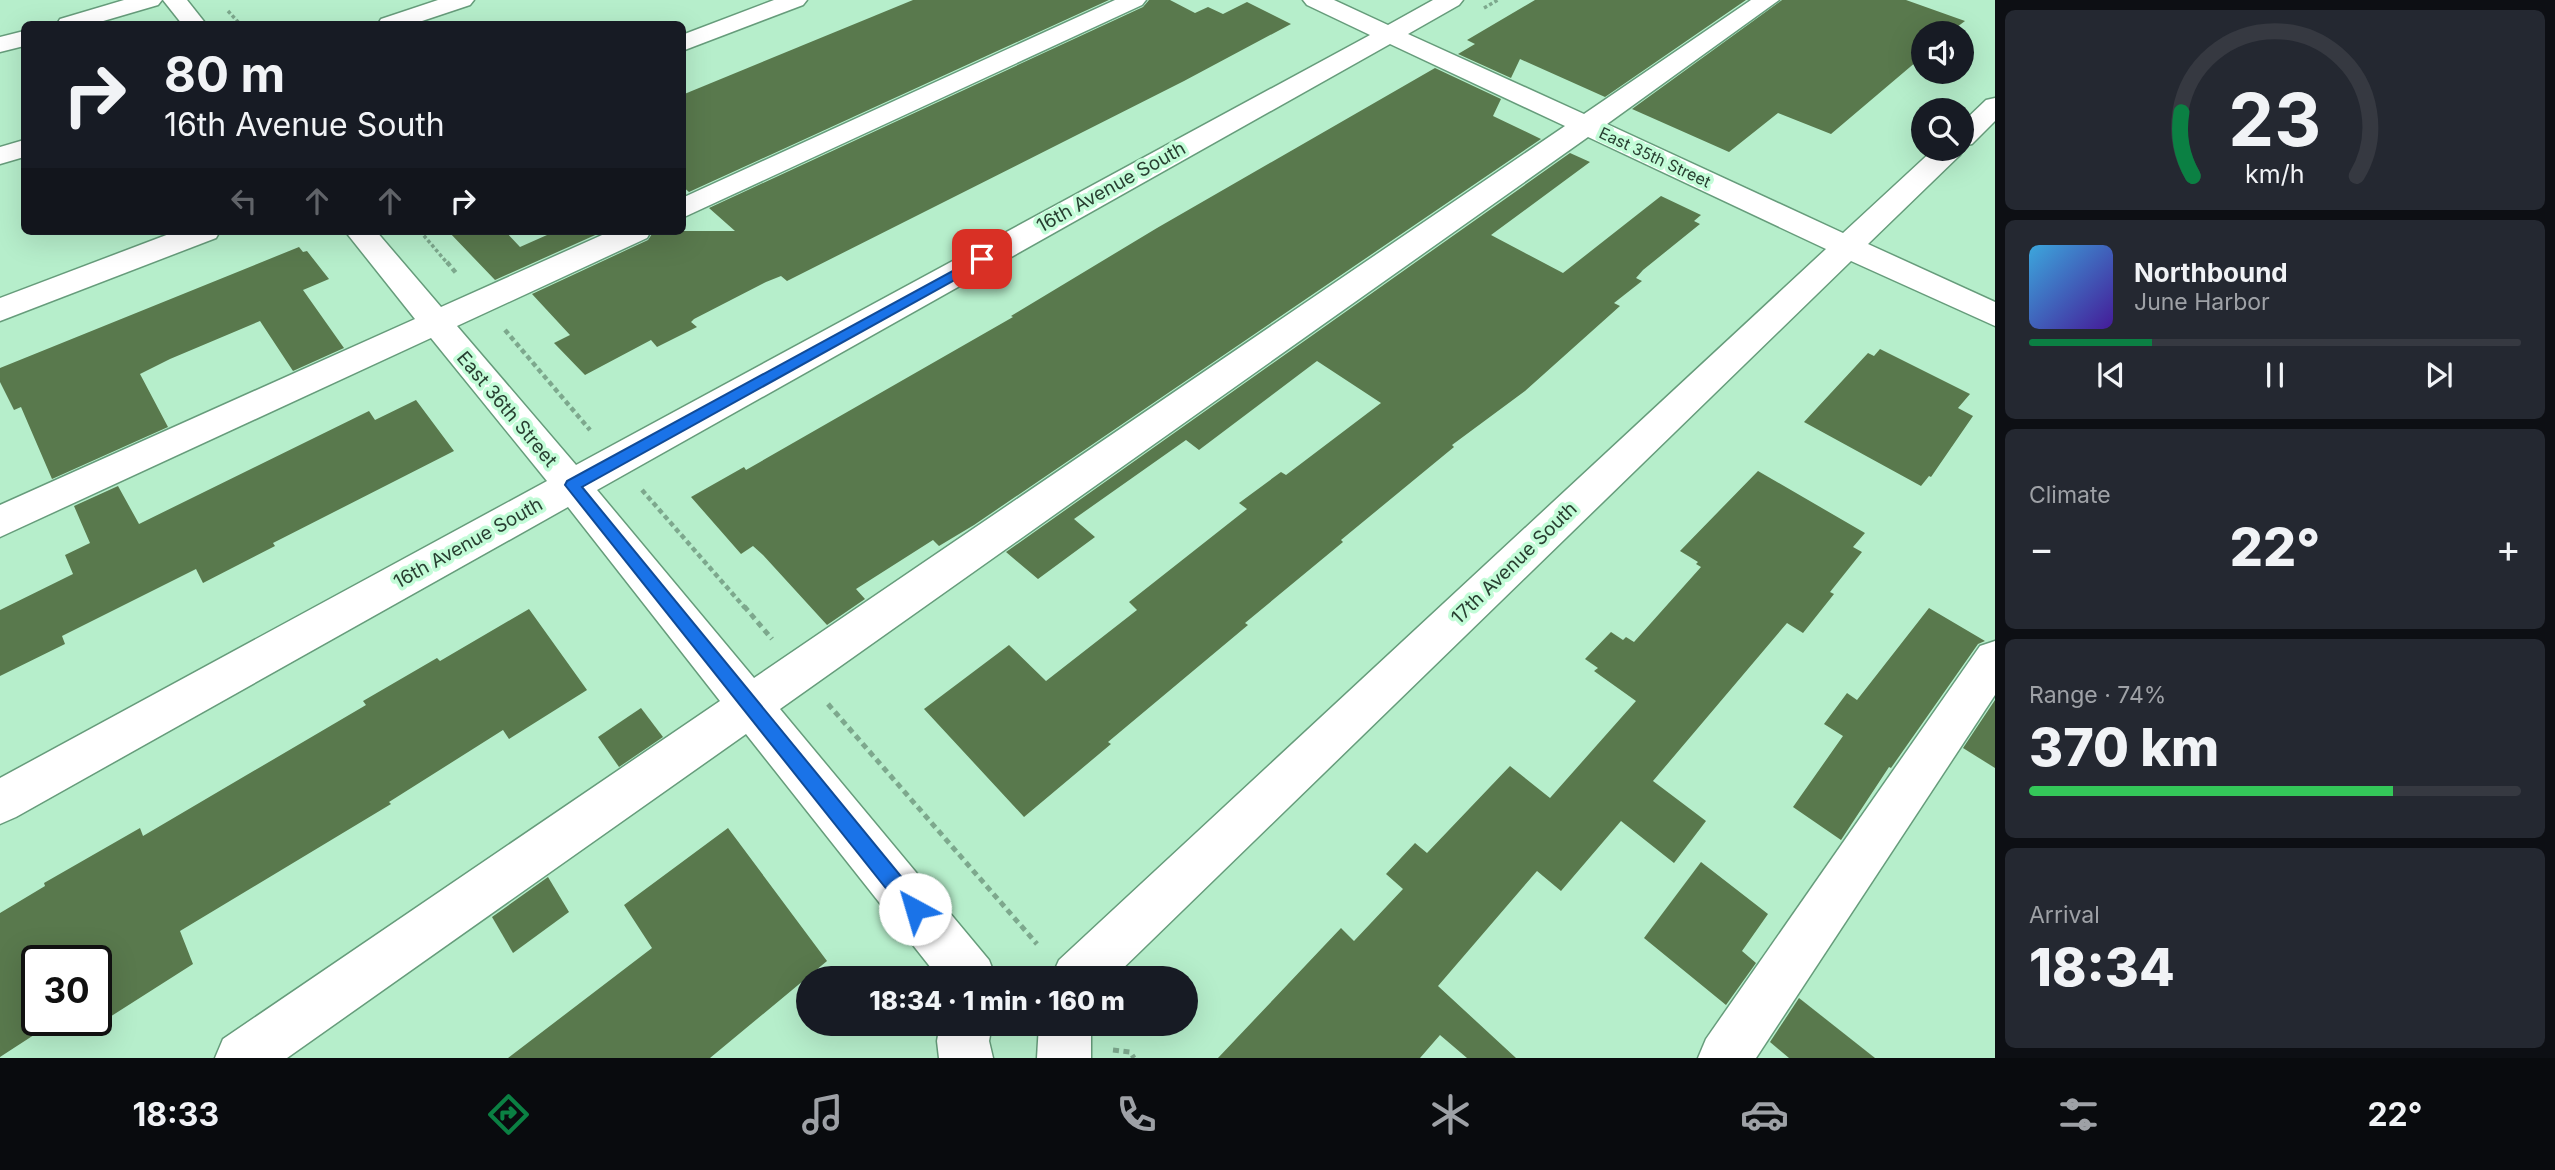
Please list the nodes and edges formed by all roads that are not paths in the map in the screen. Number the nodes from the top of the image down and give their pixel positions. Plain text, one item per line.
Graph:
1 (150, 0) edge
2 (175, 0) edge
3 (462, 0) edge
4 (795, 0) edge
5 (1133, 0) edge
6 (1315, 0) edge
7 (1451, 0) edge
8 (1767, 0) edge
9 (79, 21) edge
10 (192, 21) edge
11 (399, 21) edge
12 (1389, 34) junction
13 (21, 39) edge
14 (686, 42) edge
15 (0, 45) edge
16 (1995, 106) edge
17 (1586, 125) junction
18 (1974, 126) edge
19 (21, 149) edge
20 (0, 156) edge
21 (1937, 161) edge
22 (686, 207) edge
23 (195, 235) edge
24 (362, 235) edge
25 (627, 235) edge
26 (1847, 247) junction
27 (0, 310) edge
28 (1995, 315) edge
29 (436, 324) junction
30 (572, 485) junction
31 (0, 522) edge
32 (1995, 659) edge
33 (749, 707) junction
34 (0, 802) edge
35 (961, 966) edge
36 (1090, 966) edge
37 (964, 1036) edge
38 (1074, 1036) edge
39 (1087, 1054) edge
40 (242, 1058) edge
41 (967, 1058) edge
42 (1725, 1058) edge

1 - 9 street
2 - 10 street
3 - 11 street
4 - 14 street
5 - 22 street
6 - 12 street, East 35th Street
7 - 12 street, 16th Avenue South
8 - 17 street
12 - 17 street, East 35th Street
12 - 30 street, 16th Avenue South
13 - 15 street
16 - 18 street
17 - 26 street, East 35th Street
17 - 33 street
19 - 20 street
21 - 26 street, 17th Avenue South
23 - 27 street
24 - 29 street, East 36th Street
25 - 29 street
26 - 28 street, East 35th Street
26 - 36 street, 17th Avenue South
29 - 30 street, East 36th Street
29 - 31 street
30 - 33 street, East 36th Street
30 - 34 street, 16th Avenue South
32 - 42 street
33 - 35 street, East 36th Street
33 - 40 street
37 - 41 street
38 - 39 street

